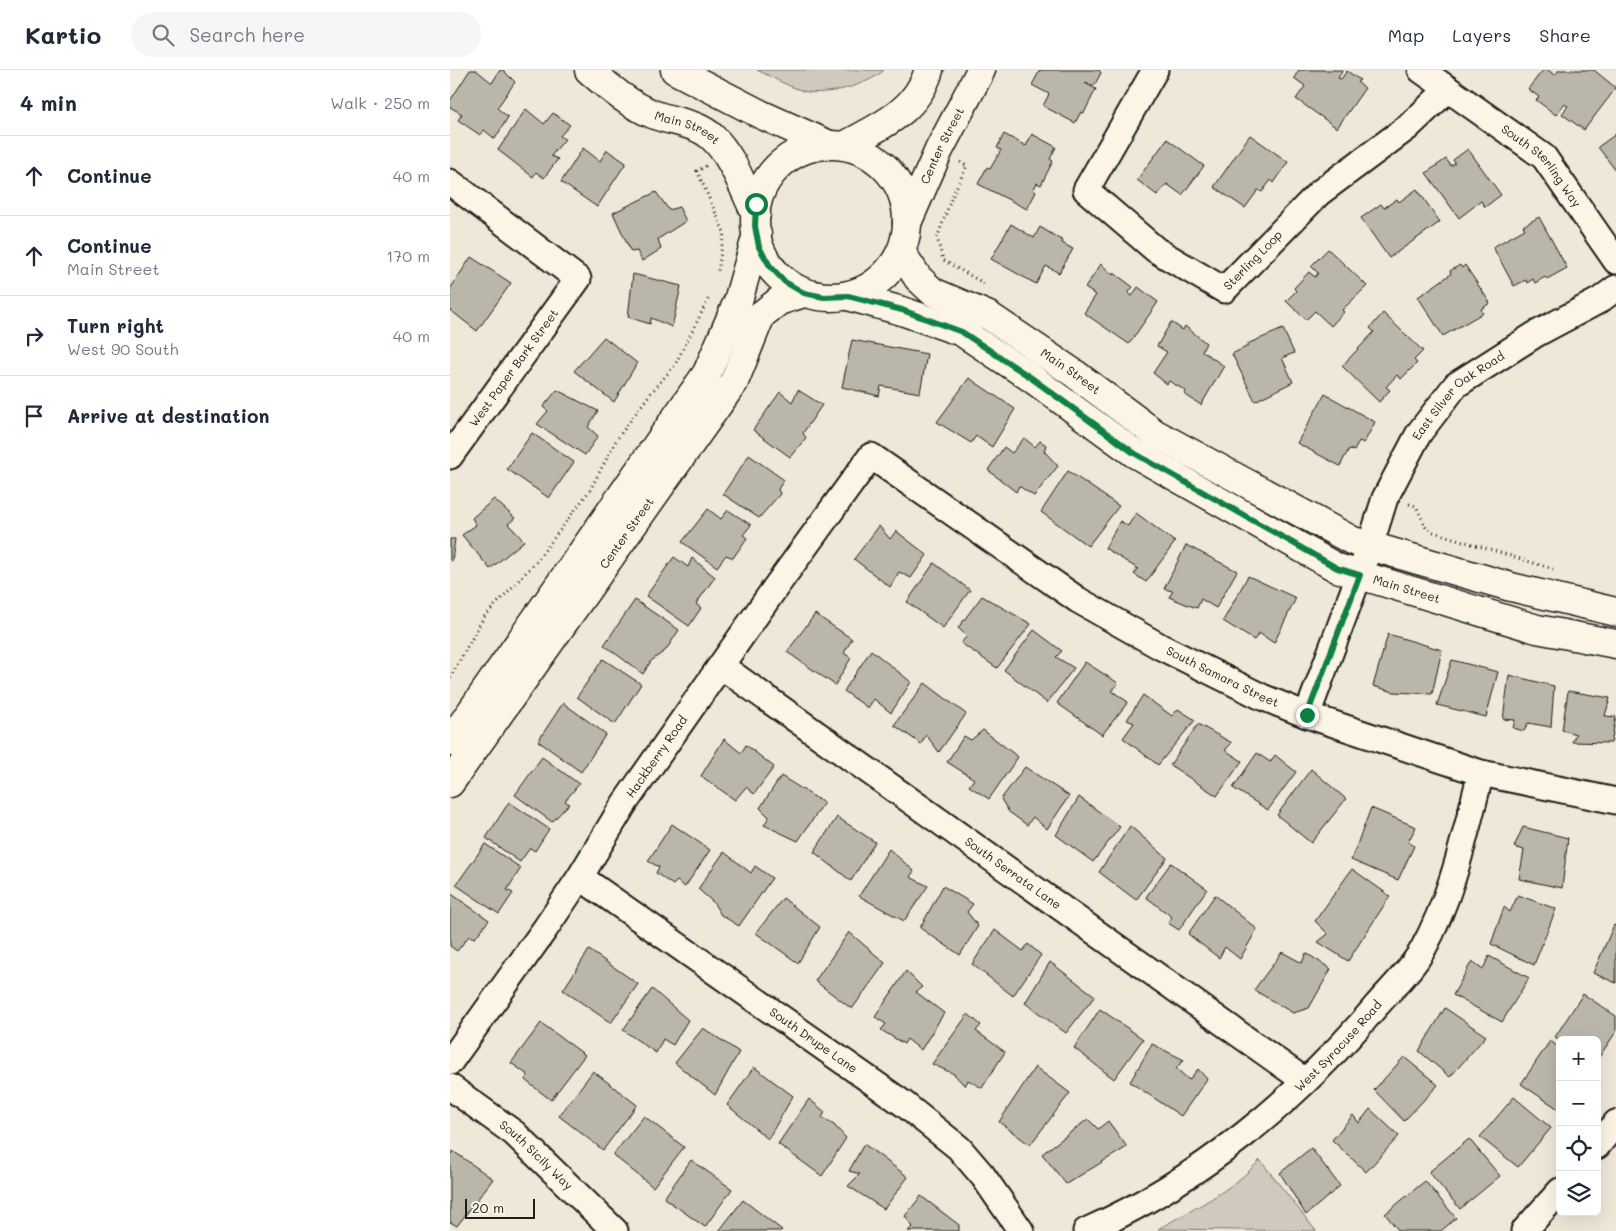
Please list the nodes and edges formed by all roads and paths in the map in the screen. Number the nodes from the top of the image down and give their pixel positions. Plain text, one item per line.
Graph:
1 (589, 70) edge
2 (675, 70) edge
3 (929, 70) edge
4 (981, 70) edge
5 (1155, 70) edge
6 (1421, 70) edge
7 (1448, 89) junction
8 (837, 145) junction
9 (956, 160) dead end
10 (708, 164) dead end
11 (450, 182) edge
12 (756, 224) junction
13 (907, 224) junction
14 (901, 252) junction
15 (1616, 261) edge
16 (718, 275) dead end
17 (992, 288) dead end
18 (1616, 288) edge
19 (712, 292) dead end
20 (804, 293) junction
21 (848, 296) junction
22 (450, 456) edge
23 (871, 456) joint
24 (1386, 498) junction
25 (1365, 560) junction
26 (1561, 571) dead end
27 (1616, 612) edge
28 (1616, 644) edge
29 (721, 666) junction
30 (450, 678) edge
31 (1307, 715) junction
32 (450, 742) edge
33 (1481, 773) junction
34 (450, 783) edge
35 (1616, 801) edge
36 (580, 877) junction
37 (450, 1062) edge
38 (1305, 1081) junction
39 (450, 1087) edge
40 (1616, 1123) edge
41 (1601, 1141) edge
42 (1556, 1196) edge
43 (615, 1231) edge
44 (1021, 1231) edge
45 (1086, 1231) edge
46 (1524, 1231) edge

1 - 12 street, Main Street
2 - 8 street
3 - 8 street
4 - 13 street, Center Street
5 - 7 street, Sterling Loop
6 - 7 street
7 - 15 street, South Sterling Way
8 - 12 street
8 - 13 street
9 - 17 path
10 - 16 path
11 - 22 street, West Paper Bark Street
12 - 20 street
12 - 32 street, Center Street
13 - 14 street
14 - 21 street
14 - 25 street, Main Street
18 - 24 street, East Silver Oak Road
19 - 30 path
20 - 21 street
20 - 34 street, Center Street
21 - 25 street, Main Street
23 - 29 street, Hackberry Road
23 - 31 street, South Samara Street
24 - 25 street, East Silver Oak Road
24 - 26 path
25 - 27 street, Main Street
25 - 28 street, Main Street
25 - 31 street, East Silver Oak Road
29 - 36 street, Hackberry Road
29 - 38 street, South Serrata Lane
31 - 33 street, South Samara Street
33 - 35 street, South Samara Street
33 - 38 street, West Syracuse Road
36 - 37 street, Hackberry Road
36 - 44 street, South Drupe Lane
38 - 45 street, West Syracuse Road
39 - 43 street, South Sicily Way
40 - 41 street
42 - 46 street

